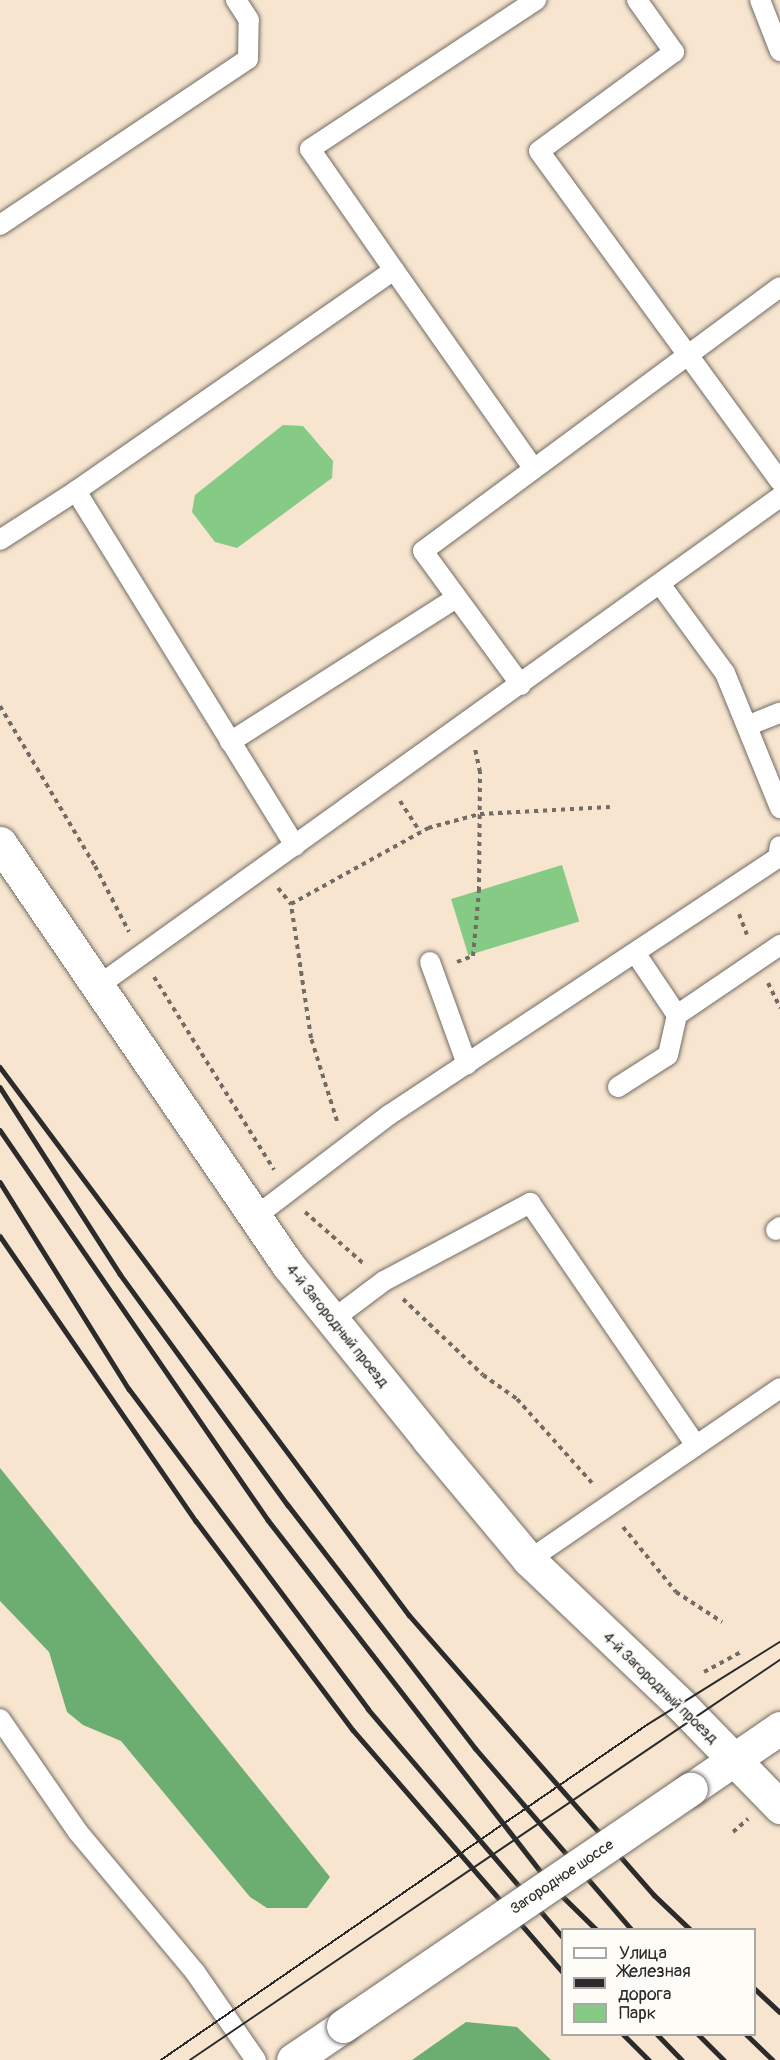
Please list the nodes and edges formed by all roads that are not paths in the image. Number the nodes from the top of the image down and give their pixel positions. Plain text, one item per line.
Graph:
1 (236, 0) edge
2 (536, 0) edge
3 (637, 0) edge
4 (760, 0) edge
5 (780, 51) edge
6 (0, 225) edge
7 (394, 270) junction
8 (780, 287) edge
9 (688, 355) junction
10 (534, 469) junction
11 (780, 481) edge
12 (76, 491) junction
13 (780, 497) edge
14 (0, 540) edge
15 (660, 584) junction
16 (456, 598) junction
17 (520, 685) junction
18 (780, 713) edge
19 (747, 726) junction
20 (230, 742) junction
21 (780, 808) edge
22 (0, 843) edge
23 (295, 846) junction
24 (780, 846) edge
25 (780, 945) edge
26 (636, 954) junction
27 (430, 962) dead end
28 (98, 986) junction
29 (677, 1015) junction
30 (466, 1064) junction
31 (618, 1087) dead end
32 (255, 1217) junction
33 (332, 1320) junction
34 (780, 1388) edge
35 (696, 1445) junction
36 (529, 1560) junction
37 (0, 1719) edge
38 (780, 1728) edge
39 (734, 1760) junction
40 (780, 1807) edge
41 (256, 2060) edge
42 (293, 2060) edge

1 - 6 lane
2 - 7 lane
3 - 9 lane
4 - 5 lane
7 - 10 lane
7 - 12 lane
8 - 9 lane
9 - 10 lane
9 - 11 lane
10 - 16 lane
12 - 14 lane
12 - 20 lane
13 - 15 lane
15 - 17 lane
15 - 19 lane
16 - 17 lane
16 - 20 lane
17 - 23 lane
18 - 19 lane
19 - 21 lane
20 - 23 lane
22 - 28 street, 4-й Загородный проезд
23 - 28 lane
24 - 26 lane
25 - 29 lane
26 - 29 lane
26 - 30 lane
27 - 30 lane
28 - 32 street, 4-й Загородный проезд
29 - 31 lane
30 - 32 lane
32 - 33 street, 4-й Загородный проезд
33 - 35 lane
33 - 36 street, 4-й Загородный проезд
34 - 35 lane
35 - 36 lane
36 - 39 street, 4-й Загородный проезд
37 - 41 lane
38 - 39 street, Загородное шоссе
39 - 40 street, 4-й Загородный проезд
39 - 42 street, Загородное шоссе, bridge

